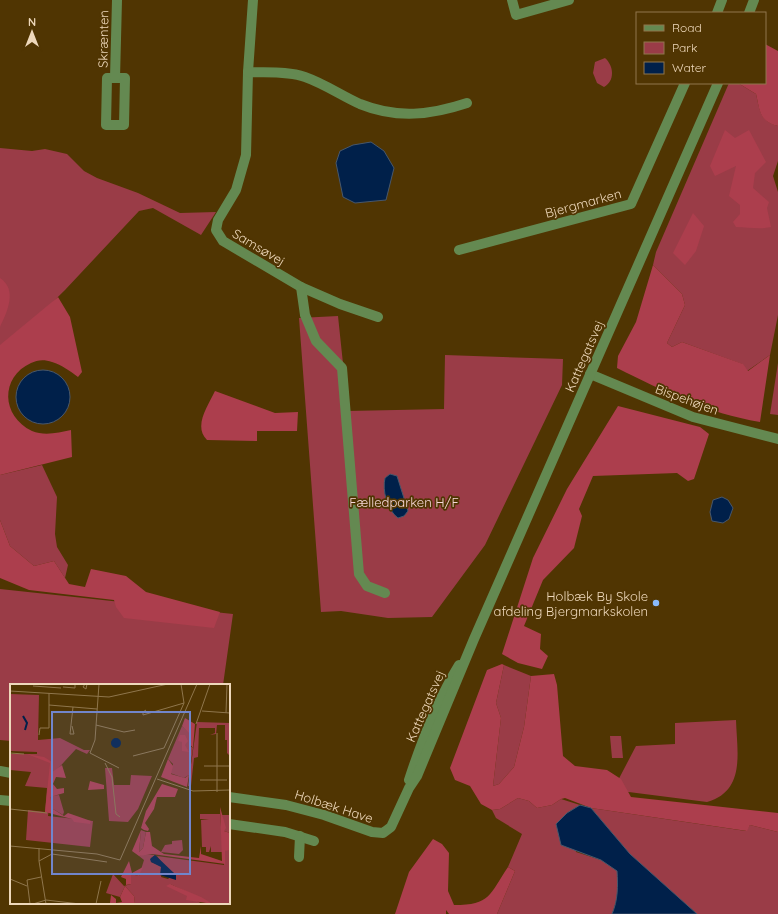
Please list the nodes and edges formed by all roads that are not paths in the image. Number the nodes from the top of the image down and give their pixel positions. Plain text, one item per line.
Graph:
1 (117, 0) edge
2 (253, 0) edge
3 (512, 0) edge
4 (569, 0) edge
5 (722, 0) edge
6 (754, 0) edge
7 (716, 12) edge
8 (749, 12) edge
9 (248, 72) junction
10 (116, 78) junction
11 (685, 84) edge
12 (718, 84) edge
13 (467, 103) dead end
14 (459, 250) dead end
15 (302, 287) junction
16 (378, 317) dead end
17 (590, 374) junction
18 (778, 439) edge
19 (385, 593) dead end
20 (474, 639) junction
21 (0, 771) edge
22 (10, 773) edge
23 (409, 788) junction
24 (230, 797) edge
25 (230, 824) edge
26 (383, 833) joint
27 (300, 836) junction
28 (314, 841) dead end
29 (299, 857) dead end

1 - 10 street, Skrænten
2 - 9 street, Samsøvej
3 - 4 street
5 - 7 street
6 - 8 street
9 - 13 street
9 - 15 street, Samsøvej
10 - 10 street, Skrænten
11 - 14 street, Bjergmarken
12 - 17 street, Kattegatsvej
15 - 16 street, Samsøvej
15 - 19 street
17 - 18 street, Bispehøjen
17 - 20 street, Kattegatsvej
20 - 23 street, Kattegatsvej
20 - 23 street, Kattegatsvej
21 - 22 street
23 - 26 street, Kattegatsvej
24 - 26 street, Holbæk Have
25 - 27 street
27 - 28 street
27 - 29 street

